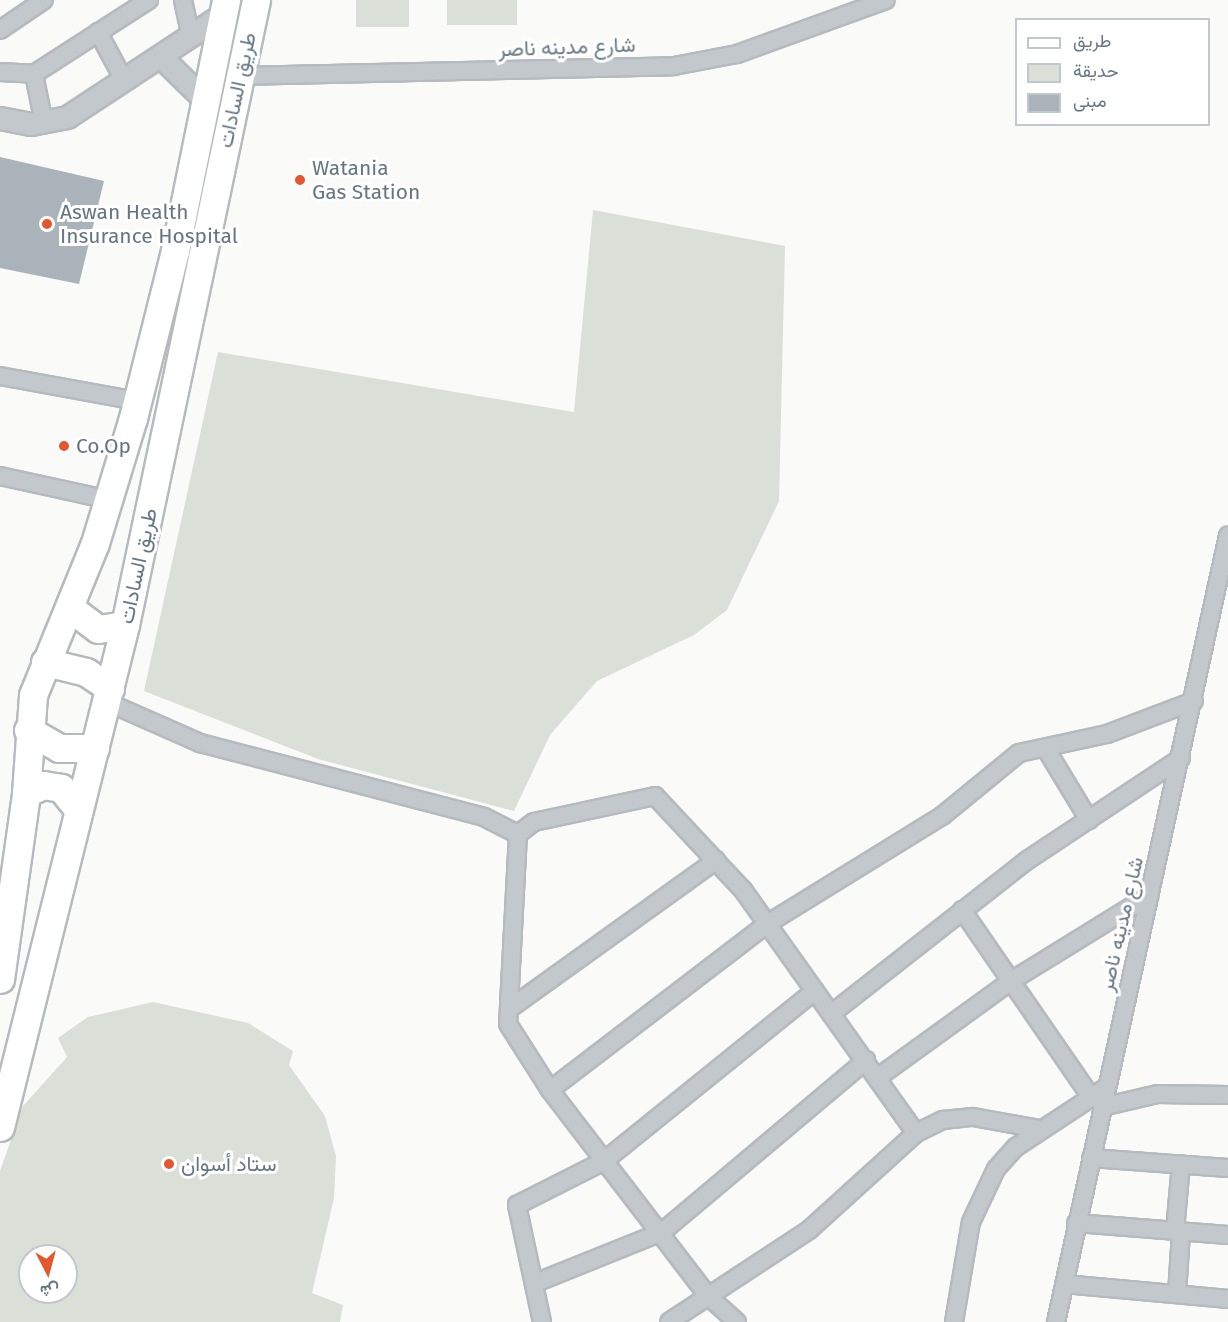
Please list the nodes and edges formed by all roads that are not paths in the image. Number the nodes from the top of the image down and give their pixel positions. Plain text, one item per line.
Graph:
1 (44, 0) edge
2 (149, 0) edge
3 (183, 0) edge
4 (256, 0) edge
5 (886, 0) edge
6 (866, 3) edge
7 (225, 7) edge
8 (0, 30) edge
9 (98, 32) junction
10 (191, 38) junction
11 (160, 57) junction
12 (0, 72) edge
13 (34, 74) junction
14 (239, 76) junction
15 (124, 80) junction
16 (206, 101) junction
17 (0, 118) edge
18 (44, 124) junction
19 (0, 376) edge
20 (138, 401) junction
21 (0, 476) edge
22 (110, 500) junction
23 (1228, 536) edge
24 (70, 608) junction
25 (125, 625) junction
26 (45, 662) junction
27 (109, 695) junction
28 (1194, 700) junction
29 (28, 730) junction
30 (95, 748) junction
31 (1046, 749) junction
32 (1181, 758) junction
33 (26, 793) junction
34 (78, 809) junction
35 (1089, 820) junction
36 (518, 834) junction
37 (716, 860) junction
38 (1150, 895) junction
39 (962, 910) junction
40 (767, 924) junction
41 (0, 979) edge
42 (1011, 981) junction
43 (815, 991) junction
44 (509, 1009) junction
45 (831, 1014) junction
46 (866, 1060) junction
47 (877, 1078) junction
48 (550, 1090) junction
49 (1228, 1095) edge
50 (1097, 1102) junction
51 (0, 1127) edge
52 (1040, 1129) junction
53 (916, 1132) junction
54 (1091, 1158) junction
55 (604, 1161) junction
56 (1181, 1164) junction
57 (1228, 1168) edge
58 (1076, 1223) junction
59 (1178, 1231) junction
60 (662, 1232) junction
61 (1228, 1235) edge
62 (535, 1284) junction
63 (1064, 1284) junction
64 (1177, 1294) junction
65 (708, 1296) junction
66 (1228, 1299) edge
67 (542, 1322) edge
68 (669, 1322) edge
69 (737, 1322) edge
70 (954, 1322) edge
71 (1056, 1322) edge

1 - 8 street
2 - 9 street
3 - 10 street
4 - 14 main road, طريق السادات
5 - 6 street, شارع مدينه ناصر
6 - 14 street, شارع مدينه ناصر
7 - 10 street
7 - 16 main road, طريق السادات
9 - 13 street
9 - 15 street
10 - 11 street
11 - 15 street
11 - 16 street
12 - 13 street
13 - 18 street
14 - 25 main road, طريق السادات
15 - 18 street
16 - 20 main road, طريق السادات
17 - 18 street
19 - 20 street
20 - 22 main road, طريق السادات
21 - 22 street
22 - 24 main road, طريق السادات
23 - 28 street, شارع مدينه ناصر
24 - 25 main road
24 - 26 main road, طريق السادات
25 - 27 main road, طريق السادات
26 - 27 main road
26 - 29 main road, طريق السادات
27 - 30 main road, طريق السادات
27 - 36 street
28 - 31 street
28 - 32 street, شارع مدينه ناصر
29 - 30 main road
29 - 33 main road, طريق السادات
30 - 34 main road, طريق السادات
31 - 35 street
31 - 40 street
32 - 35 street
32 - 38 street, شارع مدينه ناصر
33 - 34 main road
33 - 41 main road, طريق السادات
34 - 51 main road, طريق السادات
35 - 39 street
36 - 37 street
36 - 44 street
37 - 40 street
37 - 44 street
38 - 42 street
38 - 50 street, شارع مدينه ناصر
39 - 42 street
39 - 45 street
40 - 43 street
40 - 48 street
42 - 47 street
42 - 50 street
43 - 45 street
43 - 55 street
44 - 48 street
45 - 46 street
46 - 47 street
46 - 60 street
47 - 53 street
48 - 55 street
49 - 50 street
50 - 52 street
50 - 54 street
52 - 53 street
52 - 70 street
53 - 65 street
54 - 56 street
54 - 58 street
55 - 60 street
55 - 62 street
56 - 57 street
56 - 59 street
58 - 59 street
58 - 63 street
59 - 61 street
59 - 64 street
60 - 62 street
60 - 65 street
62 - 67 street
63 - 64 street
63 - 71 street
64 - 66 street
65 - 68 street
65 - 69 street

